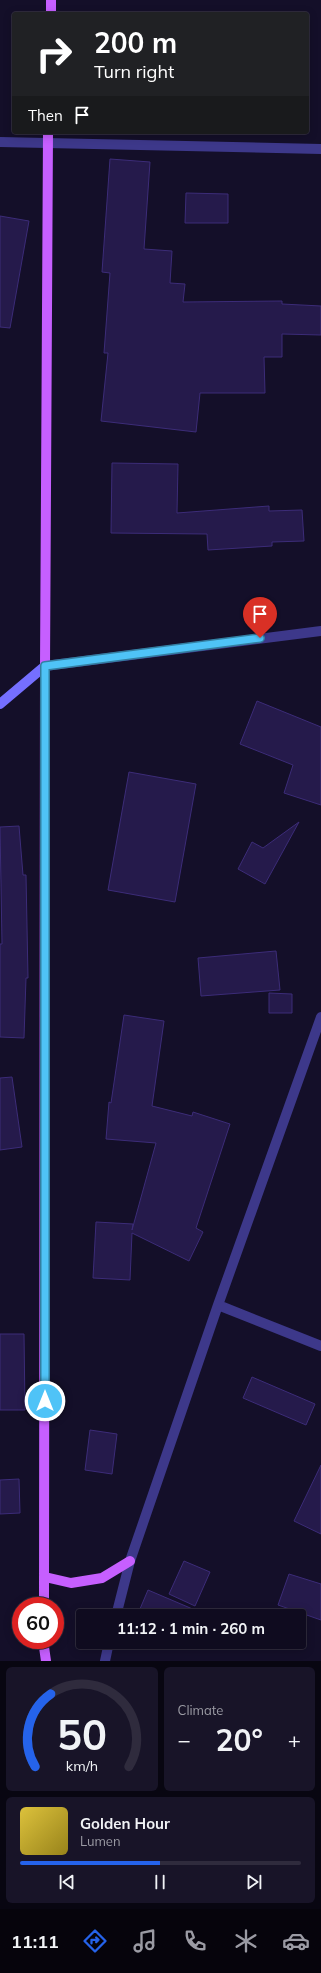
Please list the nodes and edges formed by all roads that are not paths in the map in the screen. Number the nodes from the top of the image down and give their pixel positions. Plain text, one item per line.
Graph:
1 (51, 0) edge
2 (51, 12) edge
3 (48, 134) edge
4 (0, 142) edge
5 (48, 144) junction
6 (321, 149) edge
7 (321, 631) edge
8 (45, 666) junction
9 (0, 704) edge
10 (321, 1017) edge
11 (218, 1305) junction
12 (321, 1346) edge
13 (130, 1561) junction
14 (45, 1577) junction
15 (44, 1597) edge
16 (118, 1609) edge
17 (44, 1649) edge
18 (108, 1649) edge
19 (46, 1661) edge
20 (105, 1661) edge

1 - 2 main road
3 - 5 main road
4 - 5 street
5 - 6 street
5 - 8 main road
7 - 8 street
8 - 9 main road
8 - 14 main road
10 - 11 street
11 - 12 street
11 - 13 street
13 - 14 main road
13 - 16 street
14 - 15 main road
17 - 19 main road
18 - 20 street

